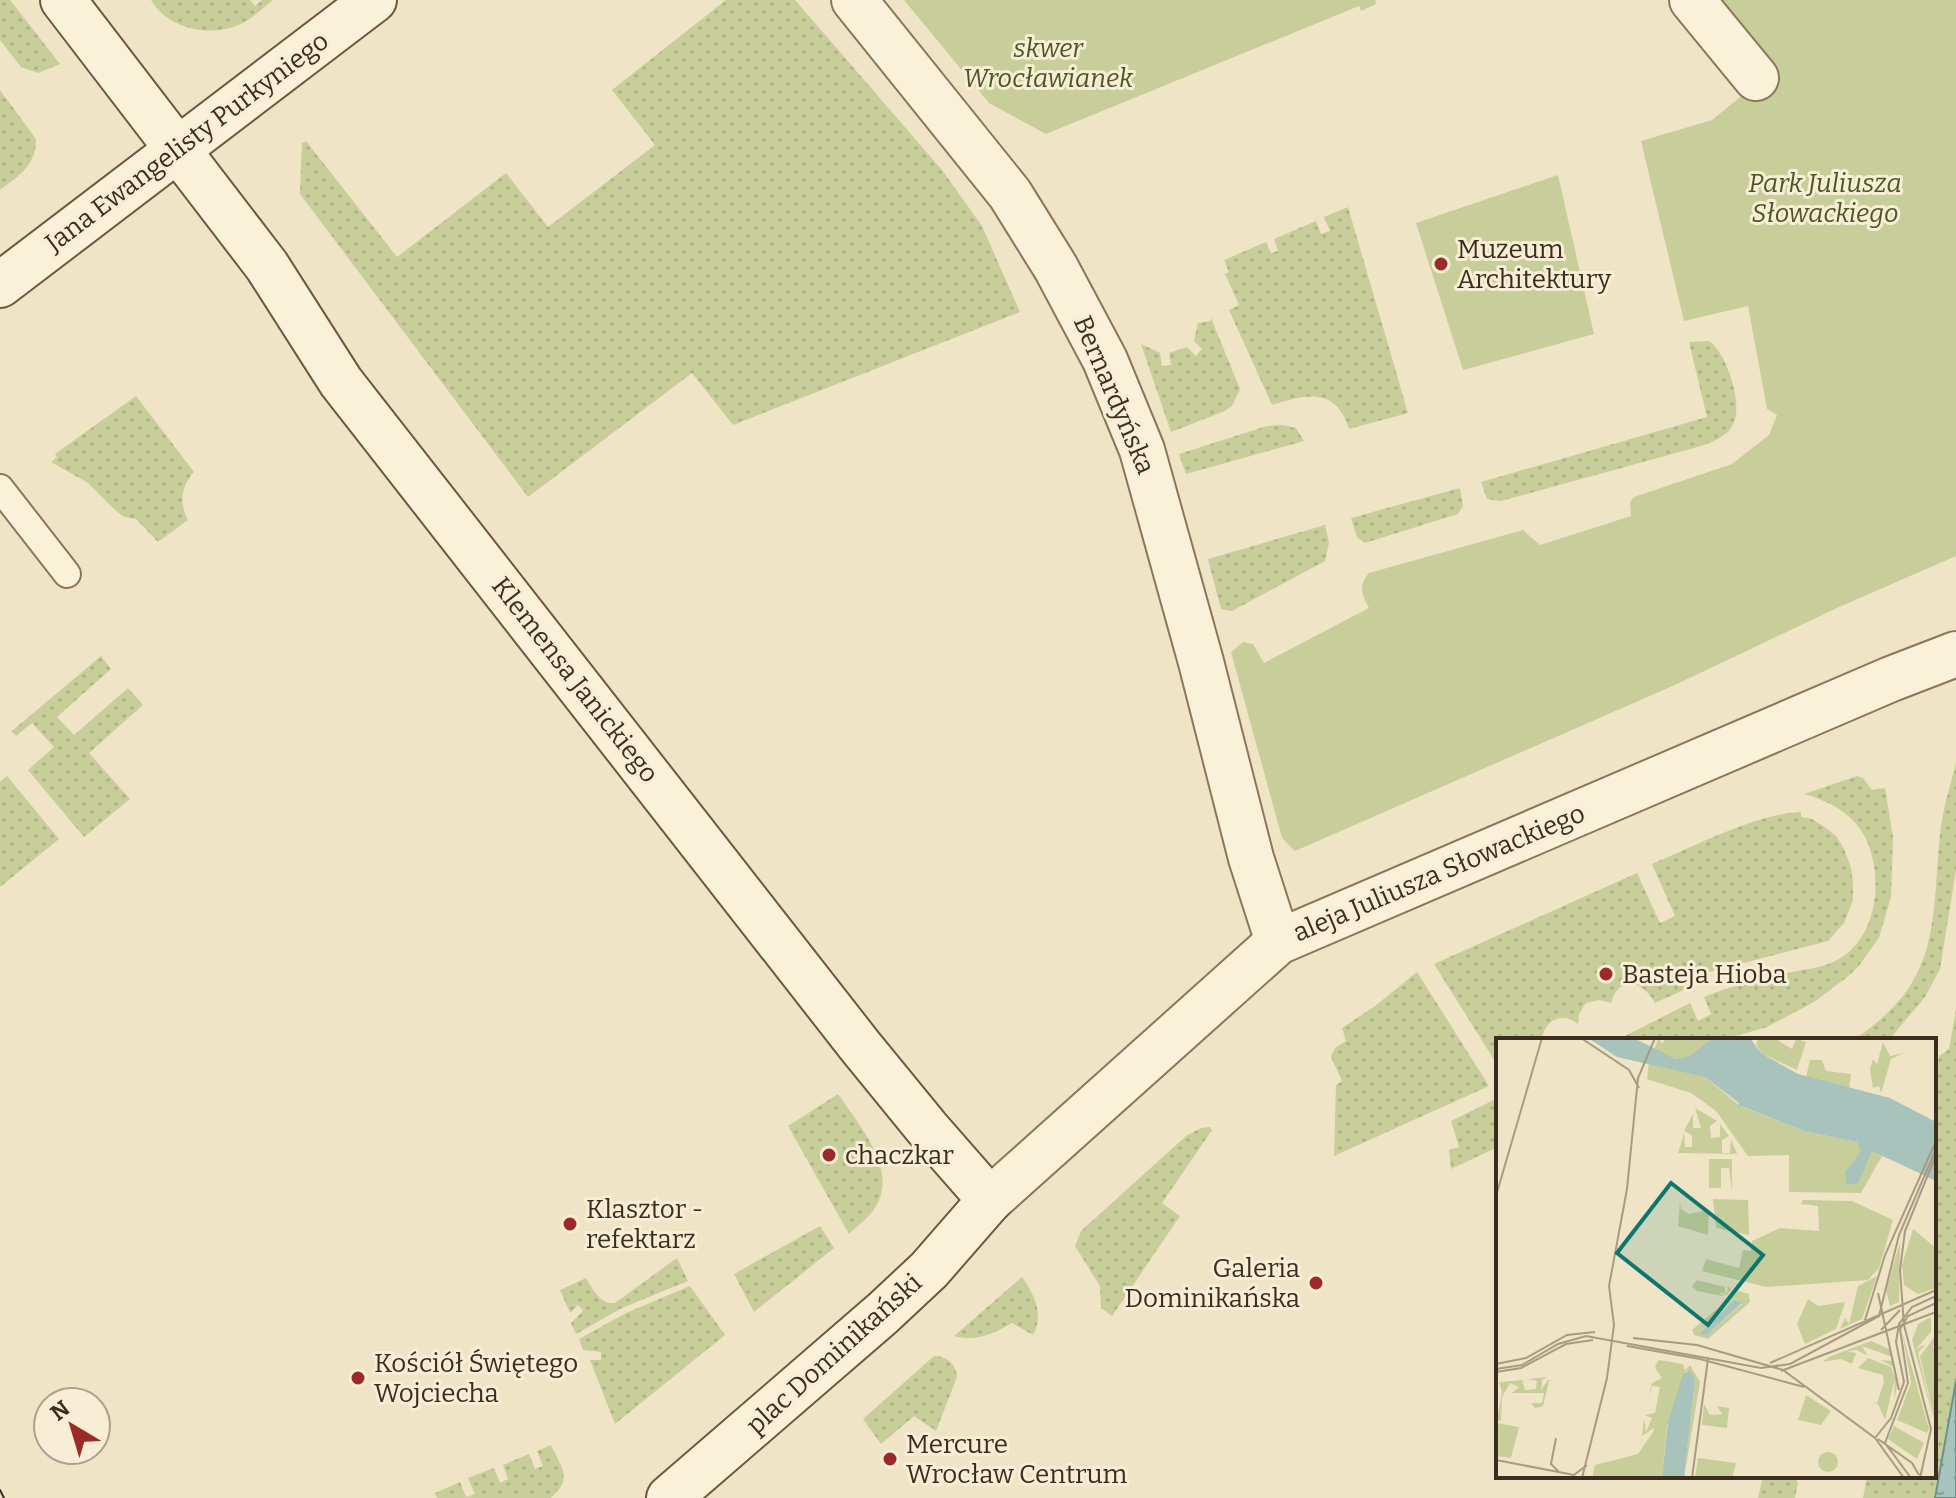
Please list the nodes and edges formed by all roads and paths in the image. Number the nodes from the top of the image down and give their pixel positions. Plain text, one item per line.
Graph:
1 (63, 0) edge
2 (374, 0) edge
3 (854, 0) edge
4 (1692, 0) edge
5 (1756, 78) dead end
6 (177, 148) junction
7 (0, 285) edge
8 (0, 488) edge
9 (67, 574) dead end
10 (1956, 654) edge
11 (1278, 942) junction
12 (990, 1200) junction
13 (669, 1498) edge

1 - 6 street, Klemensa Janickiego
2 - 6 street, Jana Ewangelisty Purkyniego
3 - 11 street, Bernardyńska
4 - 5 street
6 - 7 street, Jana Ewangelisty Purkyniego
6 - 12 street, Klemensa Janickiego
8 - 9 lane
10 - 11 street, aleja Juliusza Słowackiego
11 - 12 street, aleja Juliusza Słowackiego
12 - 13 street, plac Dominikański

